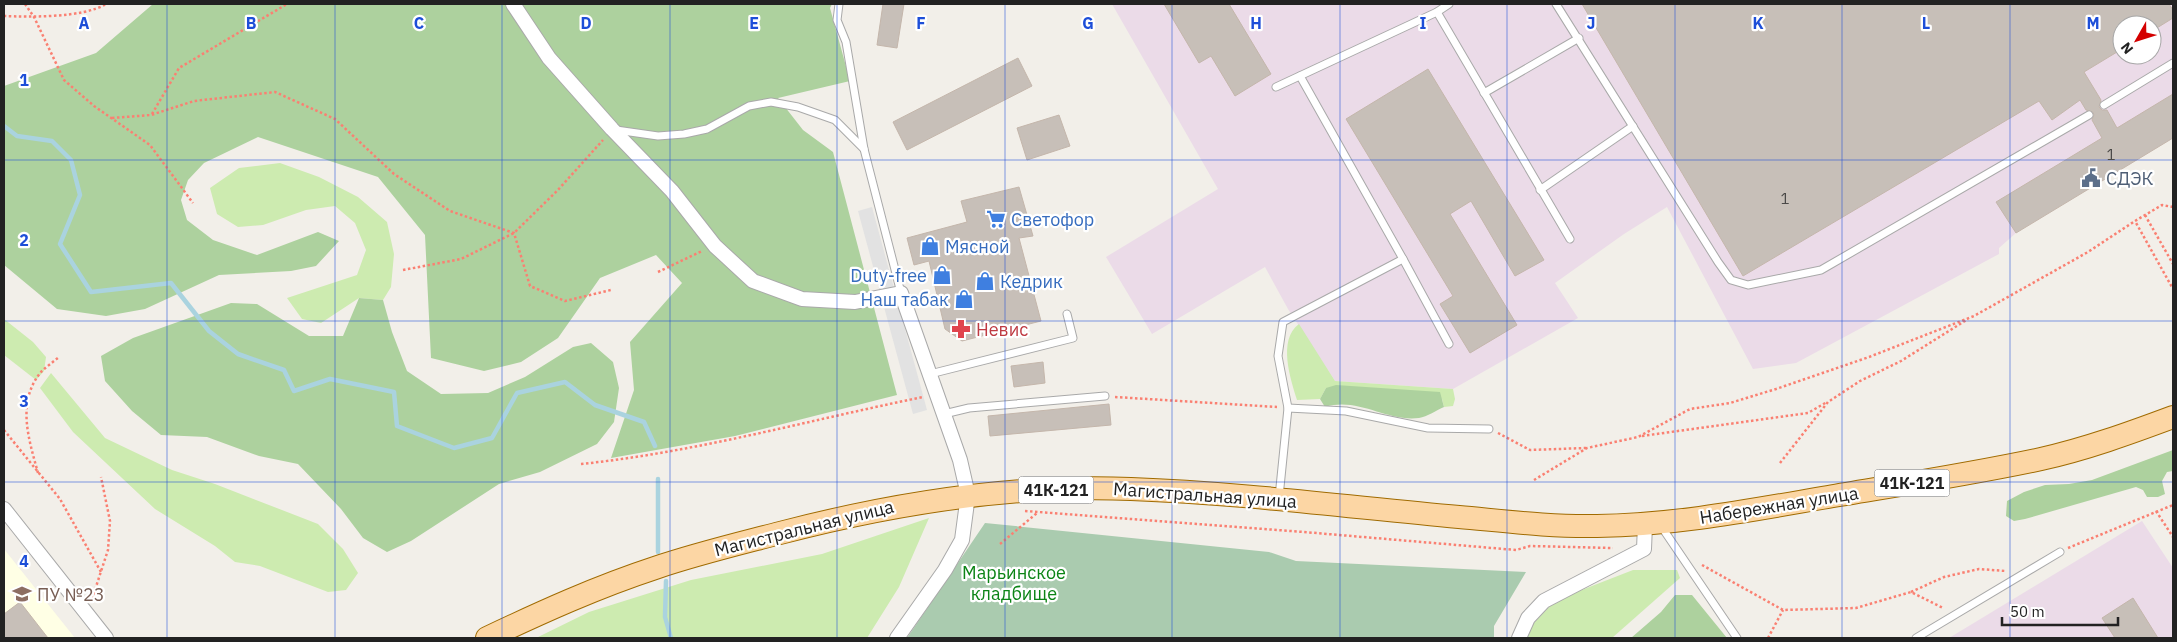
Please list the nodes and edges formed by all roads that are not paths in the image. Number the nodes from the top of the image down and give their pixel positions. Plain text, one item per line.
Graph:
1 (513, 4) edge
2 (838, 4) edge
3 (1449, 4) edge
4 (1556, 4) edge
5 (1437, 12) junction
6 (1579, 38) junction
7 (2173, 63) edge
8 (1300, 76) junction
9 (1276, 87) dead end
10 (1484, 92) junction
11 (2104, 105) dead end
12 (2089, 115) dead end
13 (1633, 126) junction
14 (612, 129) junction
15 (864, 149) junction
16 (1540, 190) junction
17 (1570, 239) dead end
18 (1403, 259) junction
19 (901, 293) junction
20 (1067, 314) dead end
21 (1449, 344) dead end
22 (930, 374) junction
23 (1105, 396) road end
24 (1288, 408) junction
25 (944, 414) junction
26 (2173, 417) edge
27 (1490, 429) road end
28 (968, 495) junction
29 (1278, 500) junction
30 (4, 509) edge
31 (1652, 524) junction
32 (2060, 552) road end
33 (106, 638) edge
34 (488, 638) edge
35 (897, 638) edge
36 (1519, 638) edge
37 (1737, 638) edge
38 (1916, 638) edge

1 - 14 street
2 - 15 lane
3 - 5 lane
4 - 6 lane
5 - 8 lane
5 - 10 lane
6 - 10 lane
6 - 13 lane
7 - 11 lane
8 - 9 lane
8 - 18 lane
10 - 16 lane
12 - 13 lane
13 - 16 lane
14 - 15 lane
14 - 19 street
15 - 19 lane
16 - 17 lane
18 - 21 lane
18 - 24 lane
19 - 22 street
20 - 22 lane
22 - 25 street
23 - 25 lane
24 - 27 lane
24 - 29 lane
25 - 28 street
26 - 31 main road, Набережная улица / 41К-121
28 - 29 main road, Магистральная улица / 41К-121
28 - 34 main road, Магистральная улица / 41К-121
28 - 35 street
29 - 31 main road, Магистральная улица / 41К-121
30 - 33 street
31 - 36 street
31 - 37 lane
32 - 38 lane

